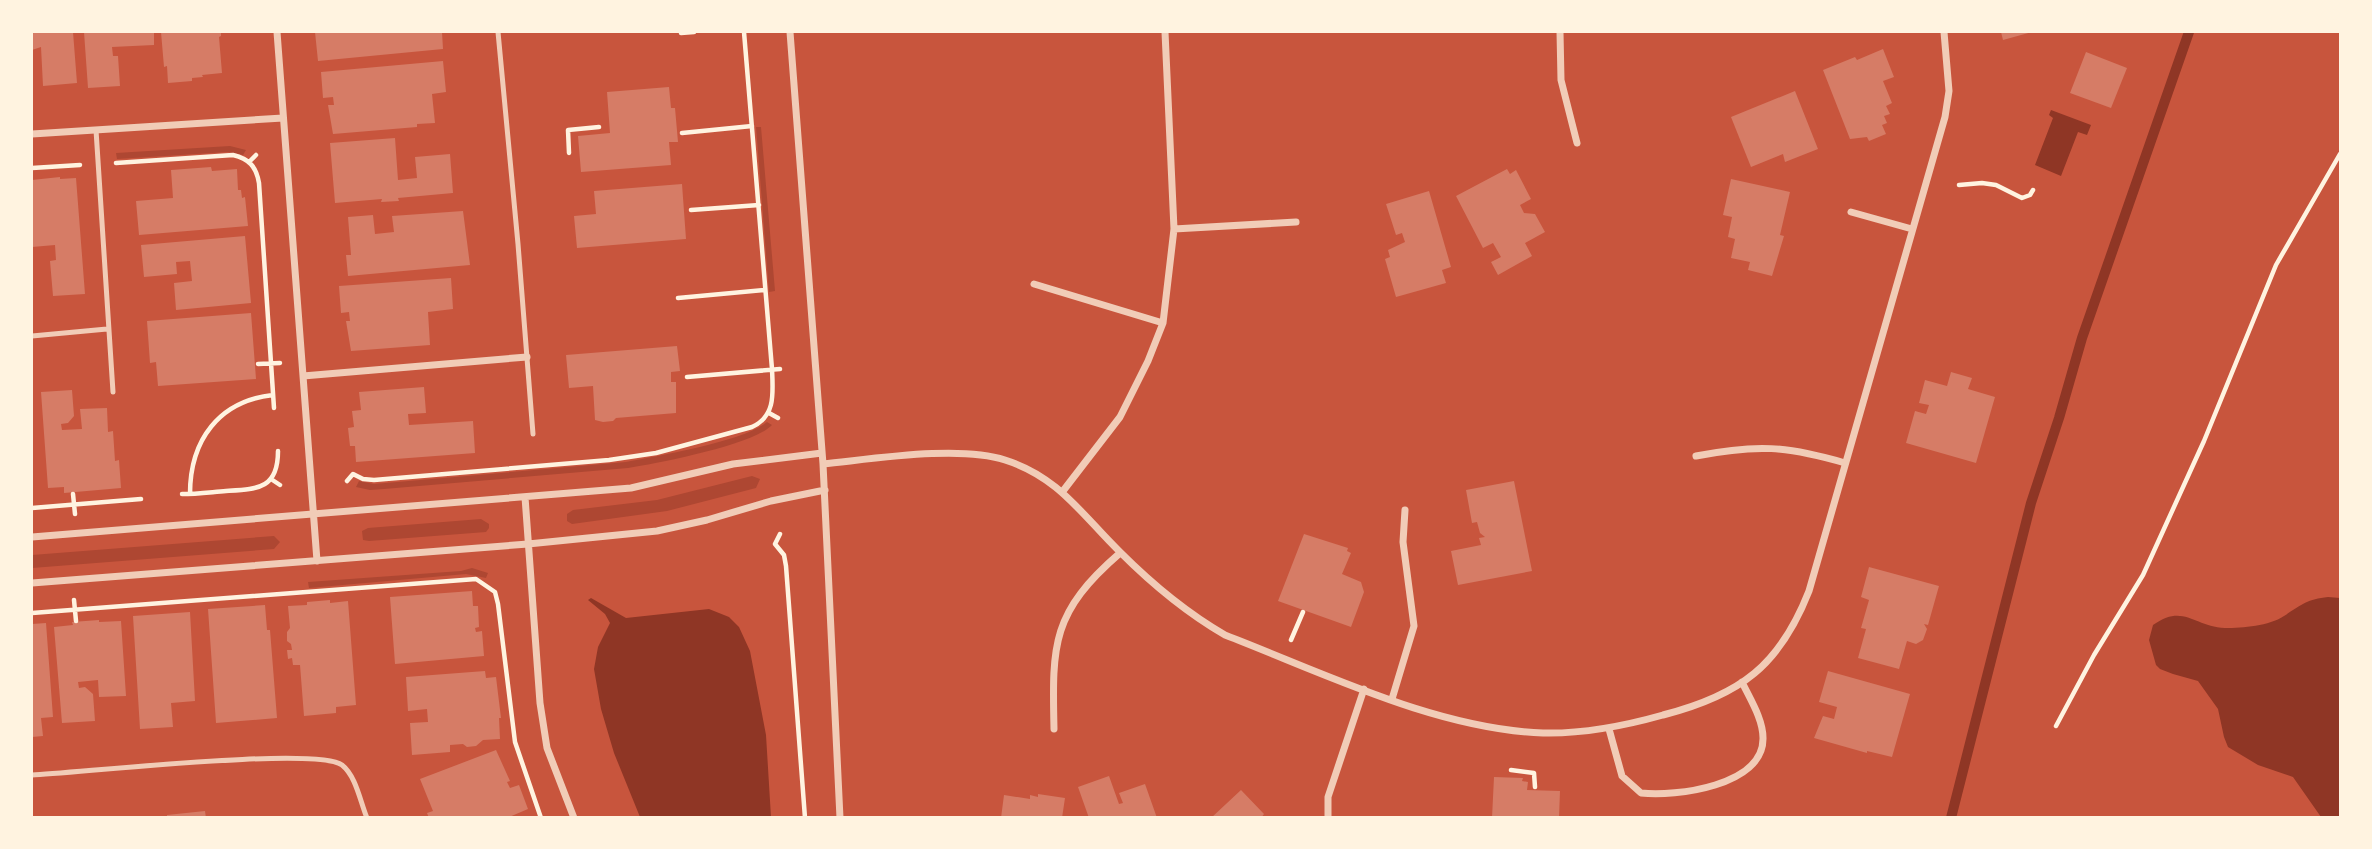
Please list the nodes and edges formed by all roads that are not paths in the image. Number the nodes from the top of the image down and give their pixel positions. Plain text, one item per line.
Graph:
1 (277, 32) edge
2 (498, 32) edge
3 (790, 32) edge
4 (1165, 32) edge
5 (1560, 32) edge
6 (1944, 32) edge
7 (283, 118) junction
8 (96, 130) junction
9 (32, 134) edge
10 (1577, 143) dead end
11 (1851, 212) dead end
12 (1296, 222) dead end
13 (1174, 229) junction
14 (1912, 229) junction
15 (1034, 284) dead end
16 (1163, 323) junction
17 (107, 330) junction
18 (32, 337) edge
19 (527, 357) junction
20 (303, 376) junction
21 (113, 392) dead end
22 (533, 434) dead end
23 (822, 453) junction
24 (1696, 456) dead end
25 (1845, 463) junction
26 (823, 464) junction
27 (825, 490) junction
28 (1063, 491) junction
29 (525, 497) junction
30 (1405, 510) dead end
31 (313, 514) junction
32 (32, 537) edge
33 (528, 544) junction
34 (1121, 553) junction
35 (317, 561) junction
36 (32, 583) edge
37 (1742, 682) junction
38 (1364, 689) junction
39 (1392, 699) junction
40 (1054, 729) dead end
41 (1609, 729) junction
42 (32, 775) edge
43 (367, 817) edge
44 (574, 817) edge
45 (841, 817) edge
46 (1328, 817) edge

1 - 7 street
2 - 19 lane
3 - 23 street
4 - 13 street
5 - 10 street
6 - 14 street
7 - 8 street
7 - 20 street
8 - 9 street
8 - 17 lane
11 - 14 street
12 - 13 street
13 - 16 street
14 - 25 street
15 - 16 street
16 - 28 street
17 - 18 lane
17 - 21 lane
19 - 20 street
19 - 22 lane
20 - 31 street
23 - 26 street
23 - 29 street
24 - 25 street
25 - 37 street
26 - 27 street
26 - 28 street
27 - 33 street
27 - 45 street
28 - 34 street
29 - 31 street
29 - 33 street
30 - 39 street
31 - 32 street
31 - 35 street
33 - 35 street
33 - 44 street
34 - 38 street
34 - 40 street
35 - 36 street
37 - 41 street
37 - 41 street
38 - 39 street
38 - 46 street
39 - 41 street
42 - 43 lane

